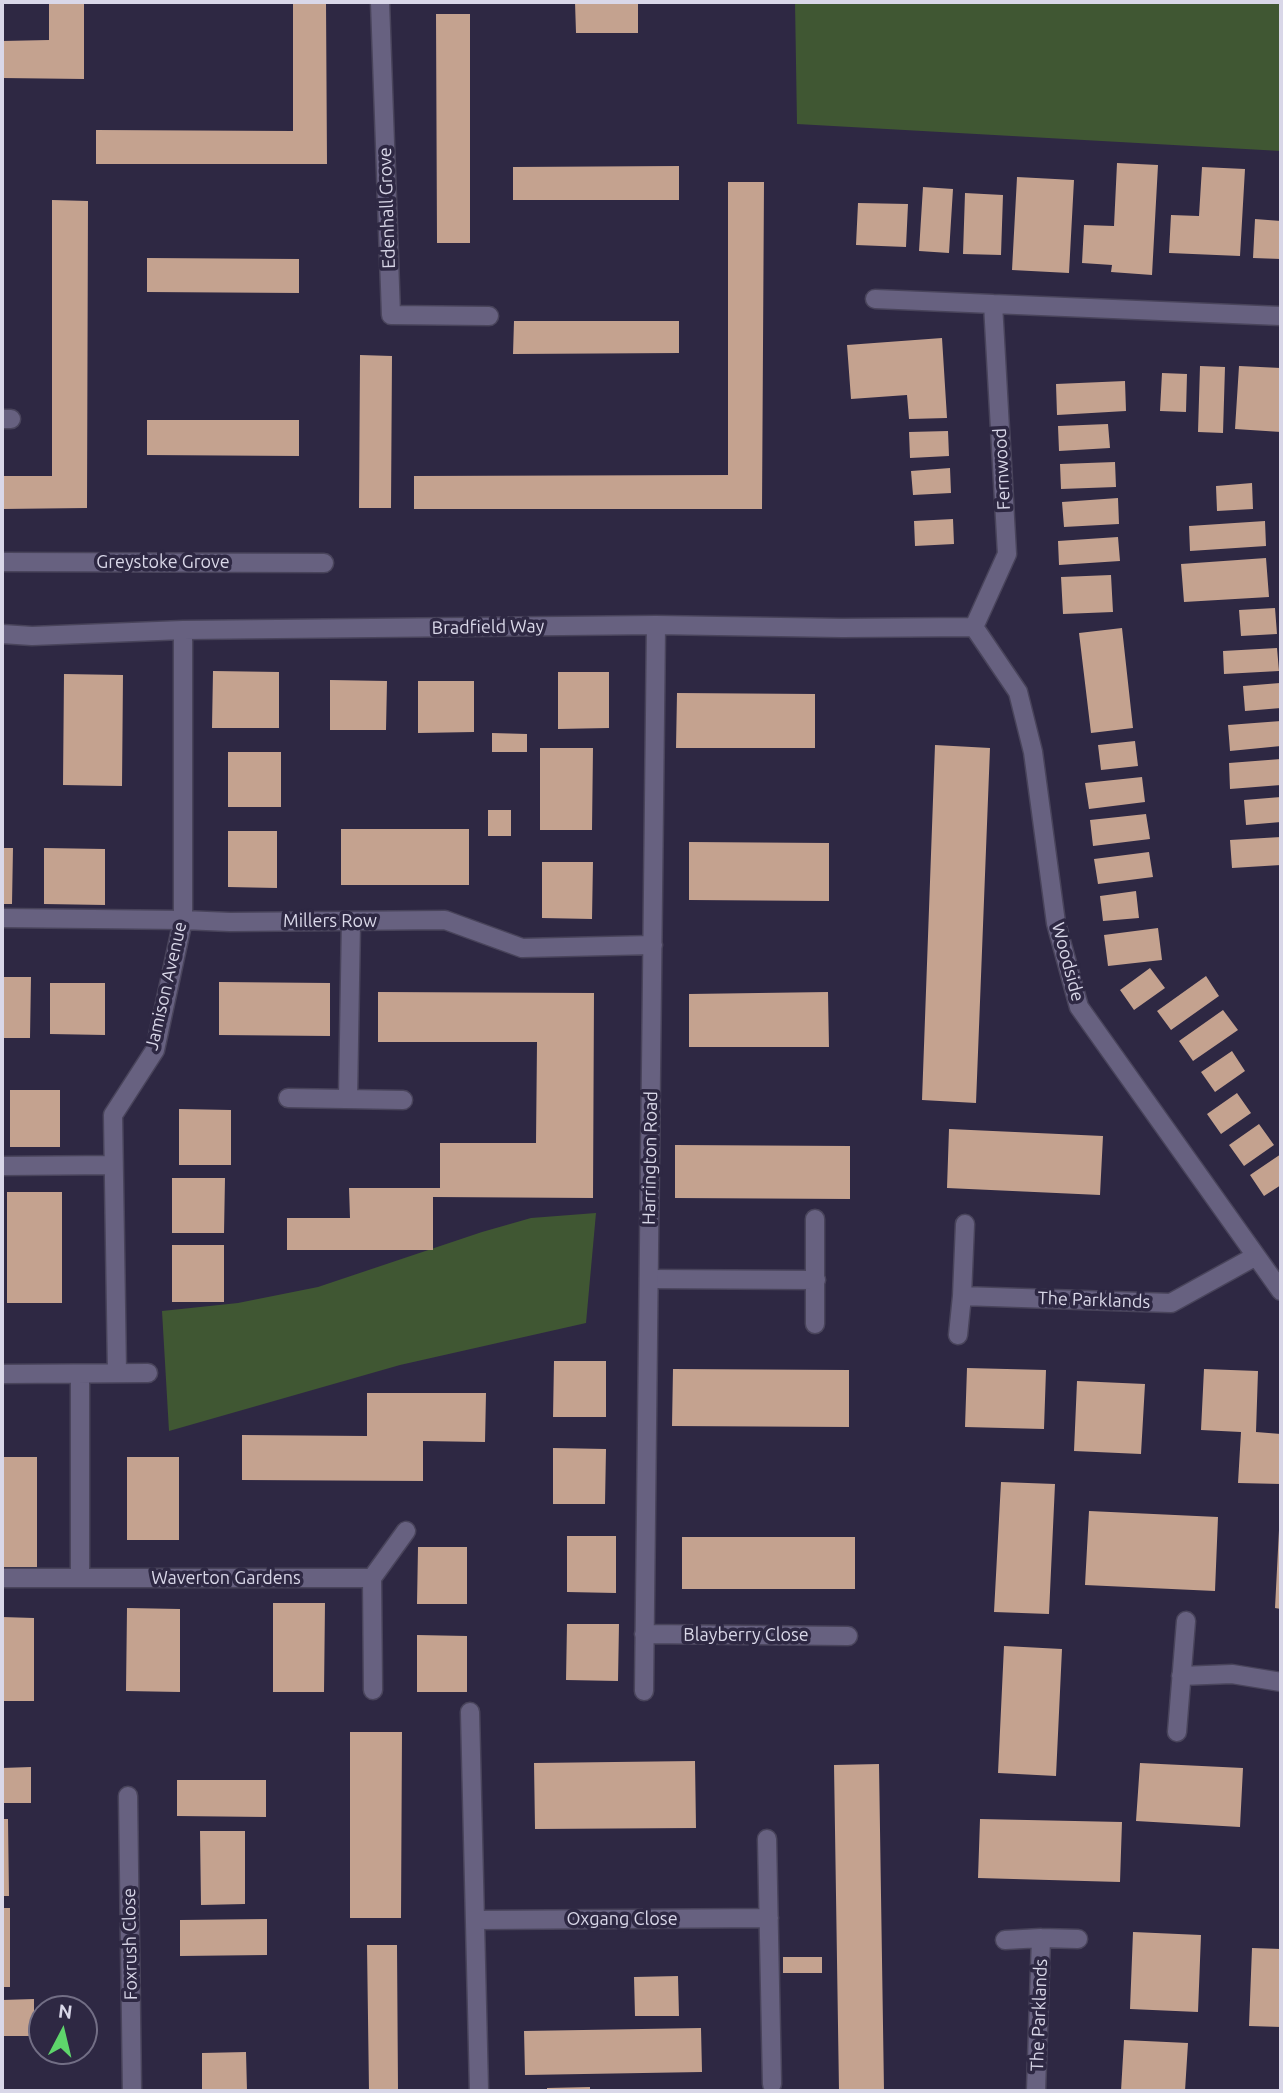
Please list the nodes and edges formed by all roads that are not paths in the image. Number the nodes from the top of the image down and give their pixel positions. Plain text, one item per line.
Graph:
1 (380, 2) edge
2 (875, 299) dead end
3 (993, 304) junction
4 (489, 316) dead end
5 (1281, 316) edge
6 (2, 562) edge
7 (324, 563) dead end
8 (656, 625) junction
9 (974, 627) junction
10 (183, 630) junction
11 (2, 634) edge
12 (2, 918) edge
13 (183, 919) junction
14 (351, 921) junction
15 (653, 946) junction
16 (288, 1098) dead end
17 (348, 1099) junction
18 (403, 1100) dead end
19 (113, 1165) junction
20 (2, 1166) edge
21 (815, 1220) dead end
22 (965, 1224) dead end
23 (1256, 1256) junction
24 (649, 1279) junction
25 (816, 1280) junction
26 (1281, 1291) edge
27 (962, 1296) junction
28 (815, 1324) dead end
29 (958, 1335) dead end
30 (117, 1373) junction
31 (148, 1373) dead end
32 (2, 1374) edge
33 (80, 1375) junction
34 (406, 1531) dead end
35 (2, 1578) edge
36 (80, 1578) junction
37 (372, 1578) junction
38 (1186, 1622) dead end
39 (644, 1634) junction
40 (848, 1636) dead end
41 (1181, 1676) junction
42 (1281, 1682) edge
43 (373, 1690) dead end
44 (644, 1691) dead end
45 (470, 1712) dead end
46 (1177, 1732) dead end
47 (128, 1796) dead end
48 (767, 1839) dead end
49 (768, 1919) junction
50 (476, 1920) junction
51 (1041, 1938) junction
52 (1078, 1939) dead end
53 (1004, 1940) dead end
54 (772, 2084) dead end
55 (132, 2091) edge
56 (480, 2091) edge
57 (1036, 2091) edge

1 - 4 street, Edenhall Grove
2 - 3 street
3 - 5 street
3 - 9 street, Fernwood
6 - 7 street, Greystoke Grove
8 - 9 street, Bradfield Way
8 - 10 street, Bradfield Way
8 - 15 street, Harrington Road
9 - 23 street, Woodside
10 - 11 street, Bradfield Way
10 - 13 street, Jamison Avenue
12 - 13 street, Millers Row
13 - 14 street, Millers Row
13 - 19 street, Jamison Avenue
14 - 15 street, Millers Row
14 - 17 street
15 - 24 street, Harrington Road
16 - 17 street
17 - 18 street
19 - 20 street
19 - 30 street, Jamison Avenue
21 - 25 street
22 - 27 street
23 - 26 street, Woodside
23 - 27 street, The Parklands
24 - 25 street
24 - 39 street, Harrington Road
25 - 28 street
27 - 29 street
30 - 31 street
30 - 33 street
32 - 33 street
33 - 36 street
34 - 37 street
35 - 36 street, Waverton Gardens
36 - 37 street, Waverton Gardens
37 - 43 street
38 - 41 street
39 - 40 street, Blayberry Close
39 - 44 street, Harrington Road
41 - 42 street
41 - 46 street
45 - 50 street
47 - 55 street, Foxrush Close
48 - 49 street
49 - 50 street, Oxgang Close
49 - 54 street
50 - 56 street
51 - 52 street, The Parklands
51 - 53 street, The Parklands
51 - 57 street, The Parklands

